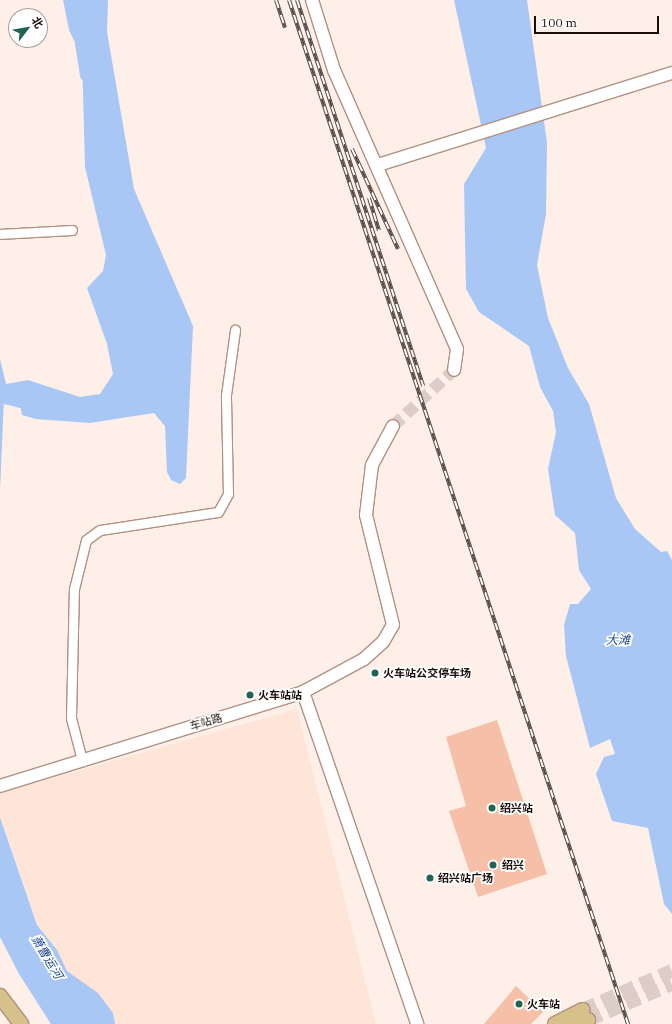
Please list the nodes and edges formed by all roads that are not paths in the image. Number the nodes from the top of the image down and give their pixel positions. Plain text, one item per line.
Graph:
1 (312, 0) edge
2 (672, 73) edge
3 (378, 165) junction
4 (72, 230) dead end
5 (0, 234) edge
6 (235, 330) dead end
7 (454, 370) tunnel mouth
8 (393, 426) tunnel mouth
9 (303, 692) junction
10 (82, 760) junction
11 (0, 786) edge
12 (0, 996) edge
13 (0, 1007) edge
14 (583, 1018) tunnel mouth
15 (13, 1024) edge
16 (21, 1024) edge
17 (417, 1024) edge
18 (555, 1024) edge

1 - 3 street
2 - 3 street
3 - 7 street
4 - 5 street
6 - 10 street
8 - 9 street, 车站路
9 - 10 street, 车站路
9 - 17 street
10 - 11 street, 车站路
12 - 16 main road
13 - 15 main road
14 - 18 main road

